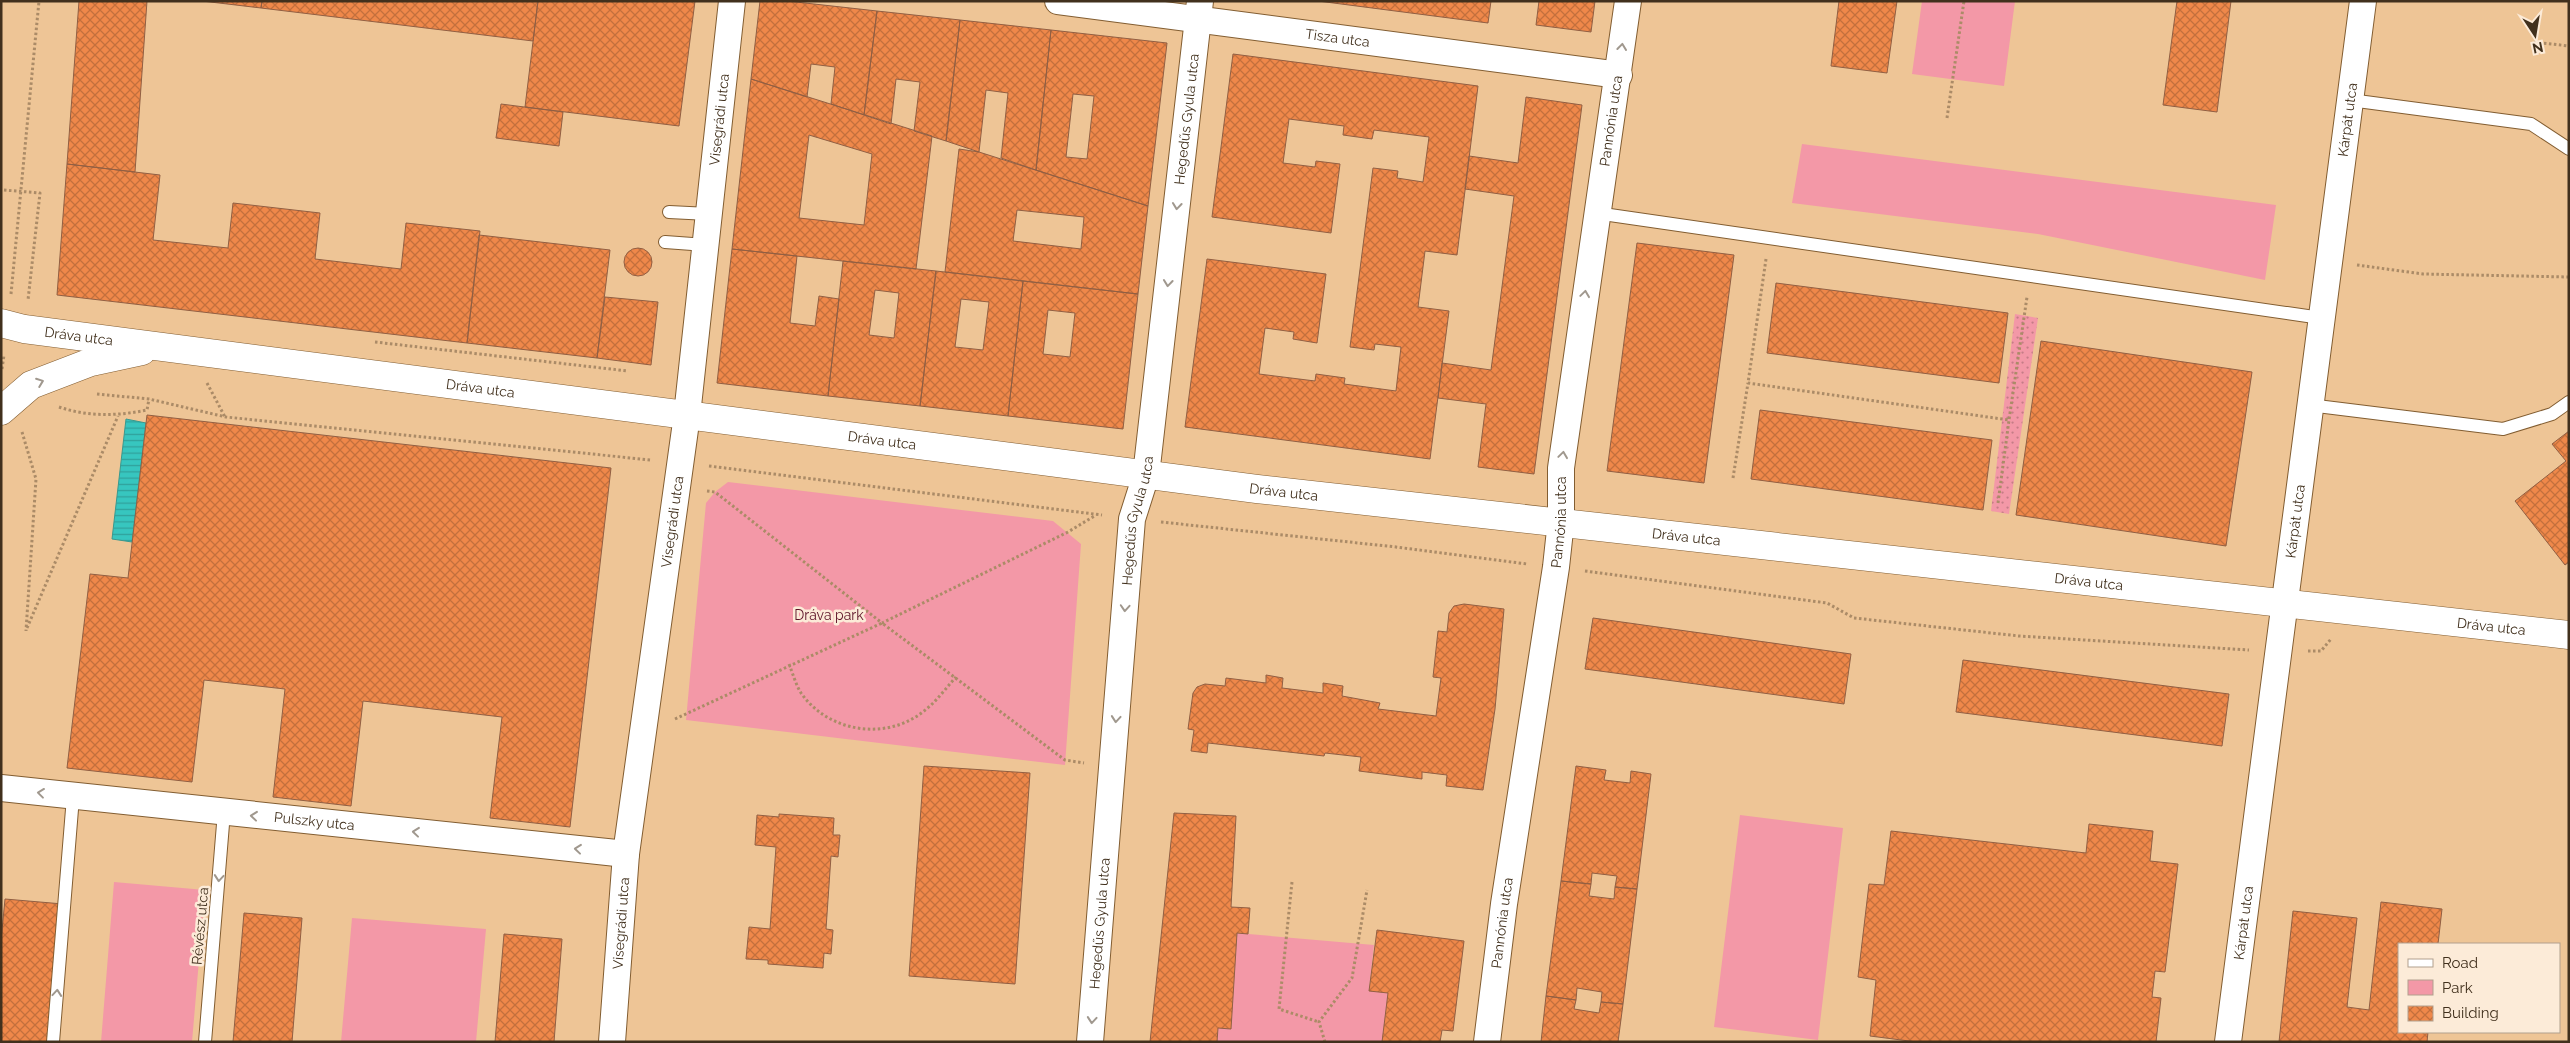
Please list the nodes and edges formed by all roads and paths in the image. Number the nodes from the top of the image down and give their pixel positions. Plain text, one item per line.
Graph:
1 (39, 1) edge
2 (732, 1) edge
3 (1058, 1) edge
4 (1628, 1) edge
5 (1964, 1) edge
6 (2363, 1) edge
7 (1199, 10) edge
8 (2534, 42) dead end
9 (2569, 46) edge
10 (1618, 75) junction
11 (2350, 100) junction
12 (1948, 118) dead end
13 (2569, 149) edge
14 (4, 190) dead end
15 (22, 191) junction
16 (669, 212) dead end
17 (1596, 213) junction
18 (709, 214) junction
19 (1769, 239) junction
20 (665, 242) dead end
21 (17, 245) dead end
22 (706, 245) junction
23 (2329, 262) junction
24 (2030, 276) junction
25 (2569, 278) edge
26 (27, 301) dead end
27 (2321, 318) junction
28 (1, 323) edge
29 (161, 346) junction
30 (1748, 383) junction
31 (89, 393) dead end
32 (149, 399) junction
33 (2569, 402) edge
34 (54, 405) dead end
35 (2309, 405) junction
36 (1, 411) edge
37 (687, 415) junction
38 (118, 416) junction
39 (2009, 420) junction
40 (679, 475) junction
41 (1146, 475) junction
42 (1733, 478) dead end
43 (36, 479) dead end
44 (1998, 502) dead end
45 (1097, 515) junction
46 (1132, 518) junction
47 (1561, 521) junction
48 (1556, 568) junction
49 (2284, 602) junction
50 (882, 623) junction
51 (2569, 635) edge
52 (2279, 651) junction
53 (2321, 652) dead end
54 (789, 664) junction
55 (956, 677) junction
56 (643, 732) junction
57 (1112, 768) junction
58 (1, 788) edge
59 (73, 797) junction
60 (224, 812) junction
61 (626, 854) junction
62 (1292, 882) dead end
63 (1367, 890) dead end
64 (1319, 1022) junction
65 (53, 1042) edge
66 (205, 1042) edge
67 (612, 1042) edge
68 (1090, 1042) edge
69 (1325, 1042) edge
70 (1487, 1042) edge
71 (2228, 1042) edge

1 - 15 path
2 - 18 street, Visegrádi utca
3 - 7 street, Tisza utca
10 -> 4 street, Pannónia utca
5 - 12 path
6 - 11 street, Kárpát utca
7 - 10 street, Tisza utca
7 -> 41 street, Hegedűs Gyula utca
8 - 9 path
10 - 17 street, Pannónia utca
11 - 13 lane
11 - 23 street, Kárpát utca
14 - 15 path
15 - 21 path
15 - 26 path
16 - 18 lane
17 - 19 lane
47 -> 17 street, Pannónia utca
18 - 22 street, Visegrádi utca
19 - 24 lane
19 - 30 path
20 - 22 lane
22 - 37 street, Visegrádi utca
23 - 25 path
23 - 27 street, Kárpát utca
24 - 27 lane
24 - 39 path
27 - 35 street, Kárpát utca
28 - 29 main road, Dráva utca
36 -> 29 main road
29 - 37 main road, Dráva utca
30 - 39 path
30 - 42 path
31 - 32 path
32 - 38 path
32 - 40 path
33 - 35 lane
34 - 38 path
35 - 49 street, Kárpát utca
37 - 40 street, Visegrádi utca
37 - 41 main road, Dráva utca
38 - 43 path
39 - 44 path
40 - 45 path
40 - 50 path
40 - 56 street, Visegrádi utca
41 - 46 street, Hegedűs Gyula utca
41 - 47 main road, Dráva utca
45 - 46 path
45 - 50 path
46 - 48 path
46 -> 57 street, Hegedűs Gyula utca
47 - 48 street, Pannónia utca
47 - 49 main road, Dráva utca
48 - 52 path
48 - 70 street, Pannónia utca
49 - 51 main road, Dráva utca
49 - 52 street, Kárpát utca
50 - 54 path
50 - 55 path
52 - 53 path
52 - 71 street, Kárpát utca
54 - 55 path
54 - 56 path
55 - 57 path
56 - 61 street, Visegrádi utca
57 -> 68 street, Hegedűs Gyula utca
59 -> 58 street, Pulszky utca
59 - 60 street, Pulszky utca
65 -> 59 lane
61 -> 60 street, Pulszky utca
60 -> 66 lane, Révész utca
61 - 67 street, Visegrádi utca
62 - 64 path
63 - 64 path
64 - 69 path

